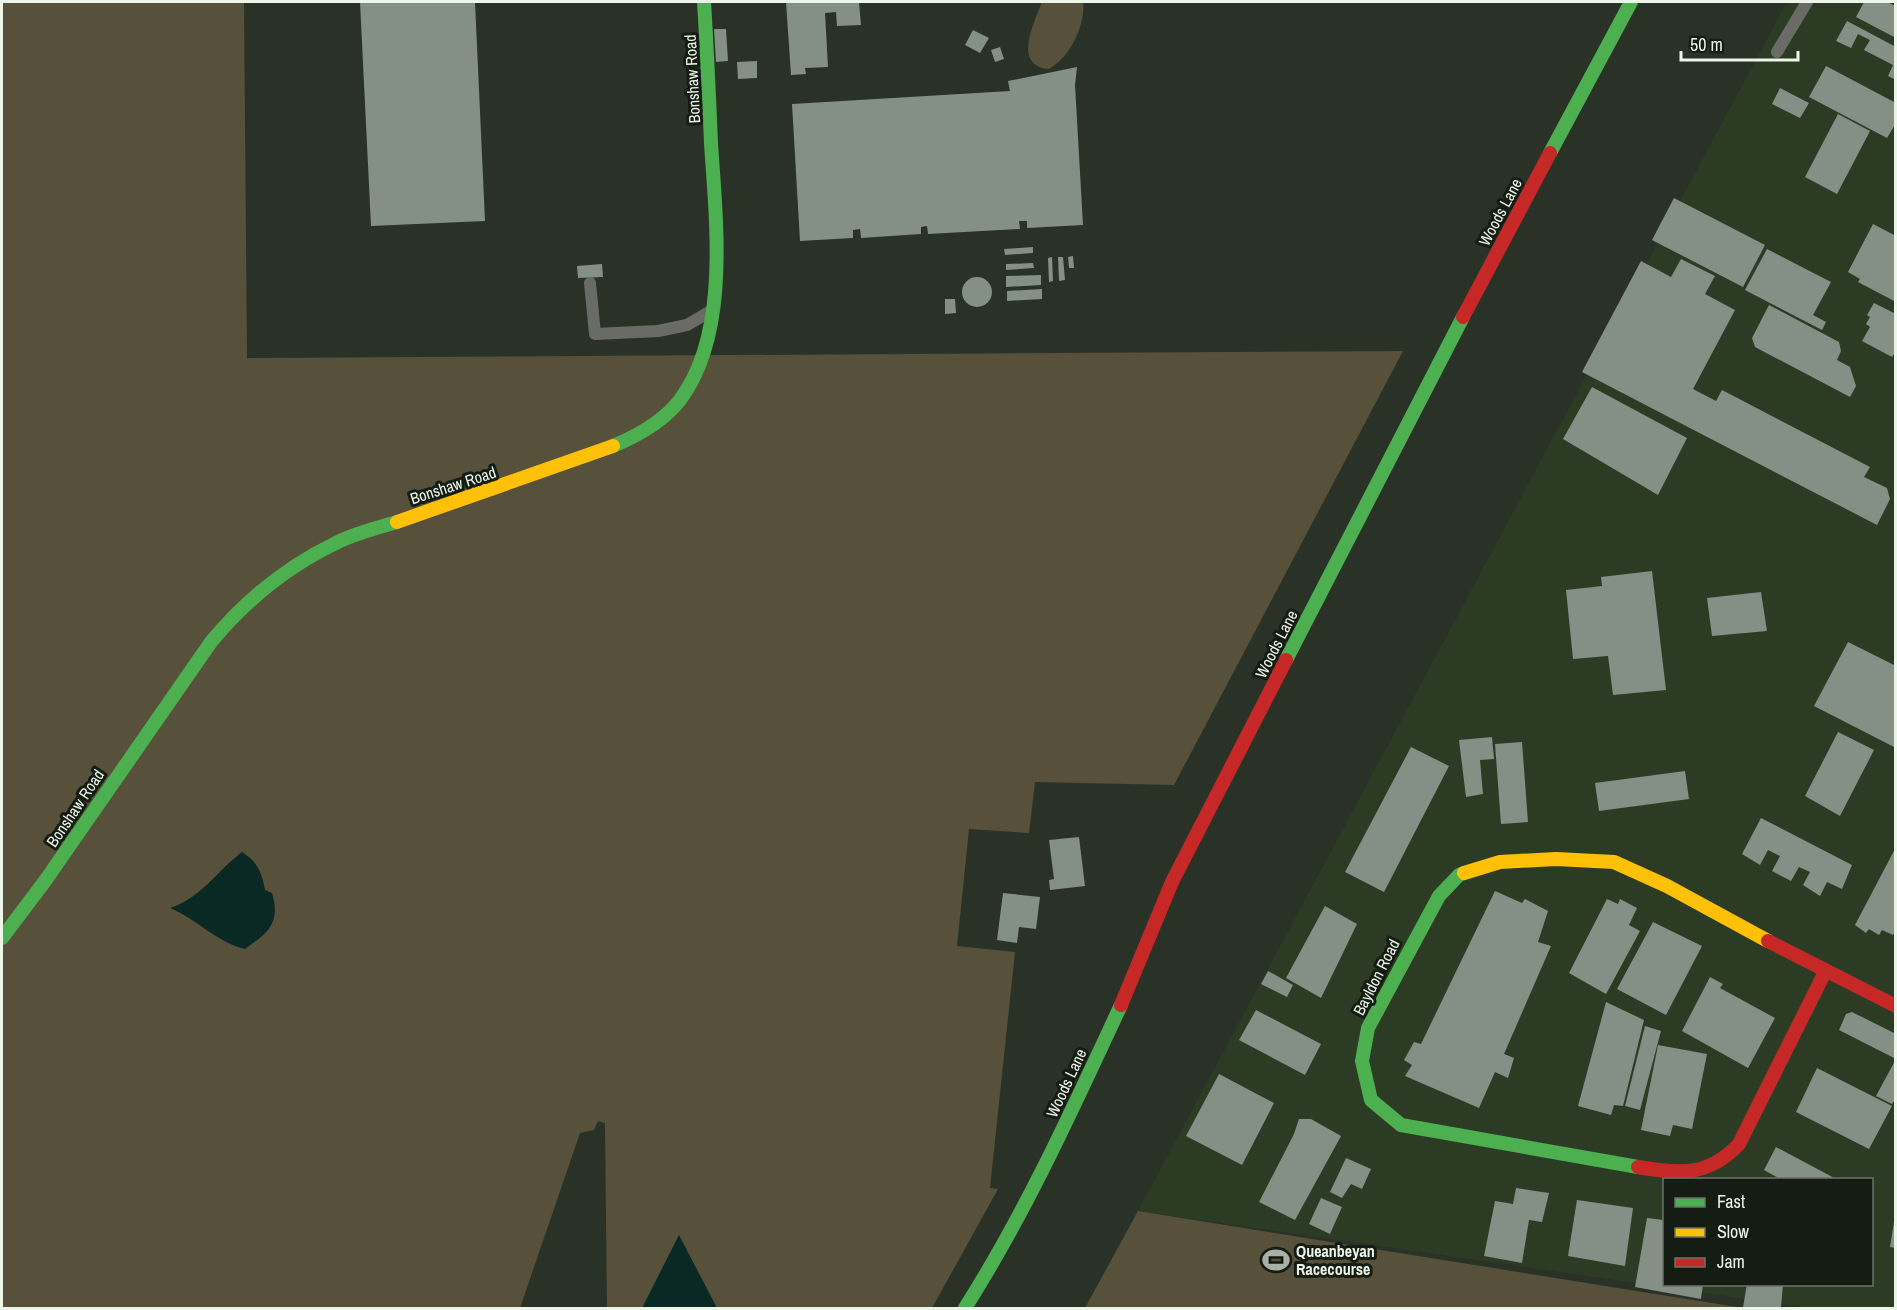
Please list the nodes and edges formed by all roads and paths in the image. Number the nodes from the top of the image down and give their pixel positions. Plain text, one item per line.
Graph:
1 (704, 2) edge
2 (1632, 2) edge
3 (1807, 2) edge
4 (1777, 52) dead end
5 (590, 283) dead end
6 (711, 311) junction
7 (2, 938) edge
8 (1825, 972) junction
9 (1896, 1006) edge
10 (965, 1308) edge

1 - 6 street, Bonshaw Road
2 - 10 street, Woods Lane
3 - 4 street
5 - 6 street
6 - 7 street, Bonshaw Road
8 - 8 street, Bayldon Road
8 - 9 street, Bayldon Road

